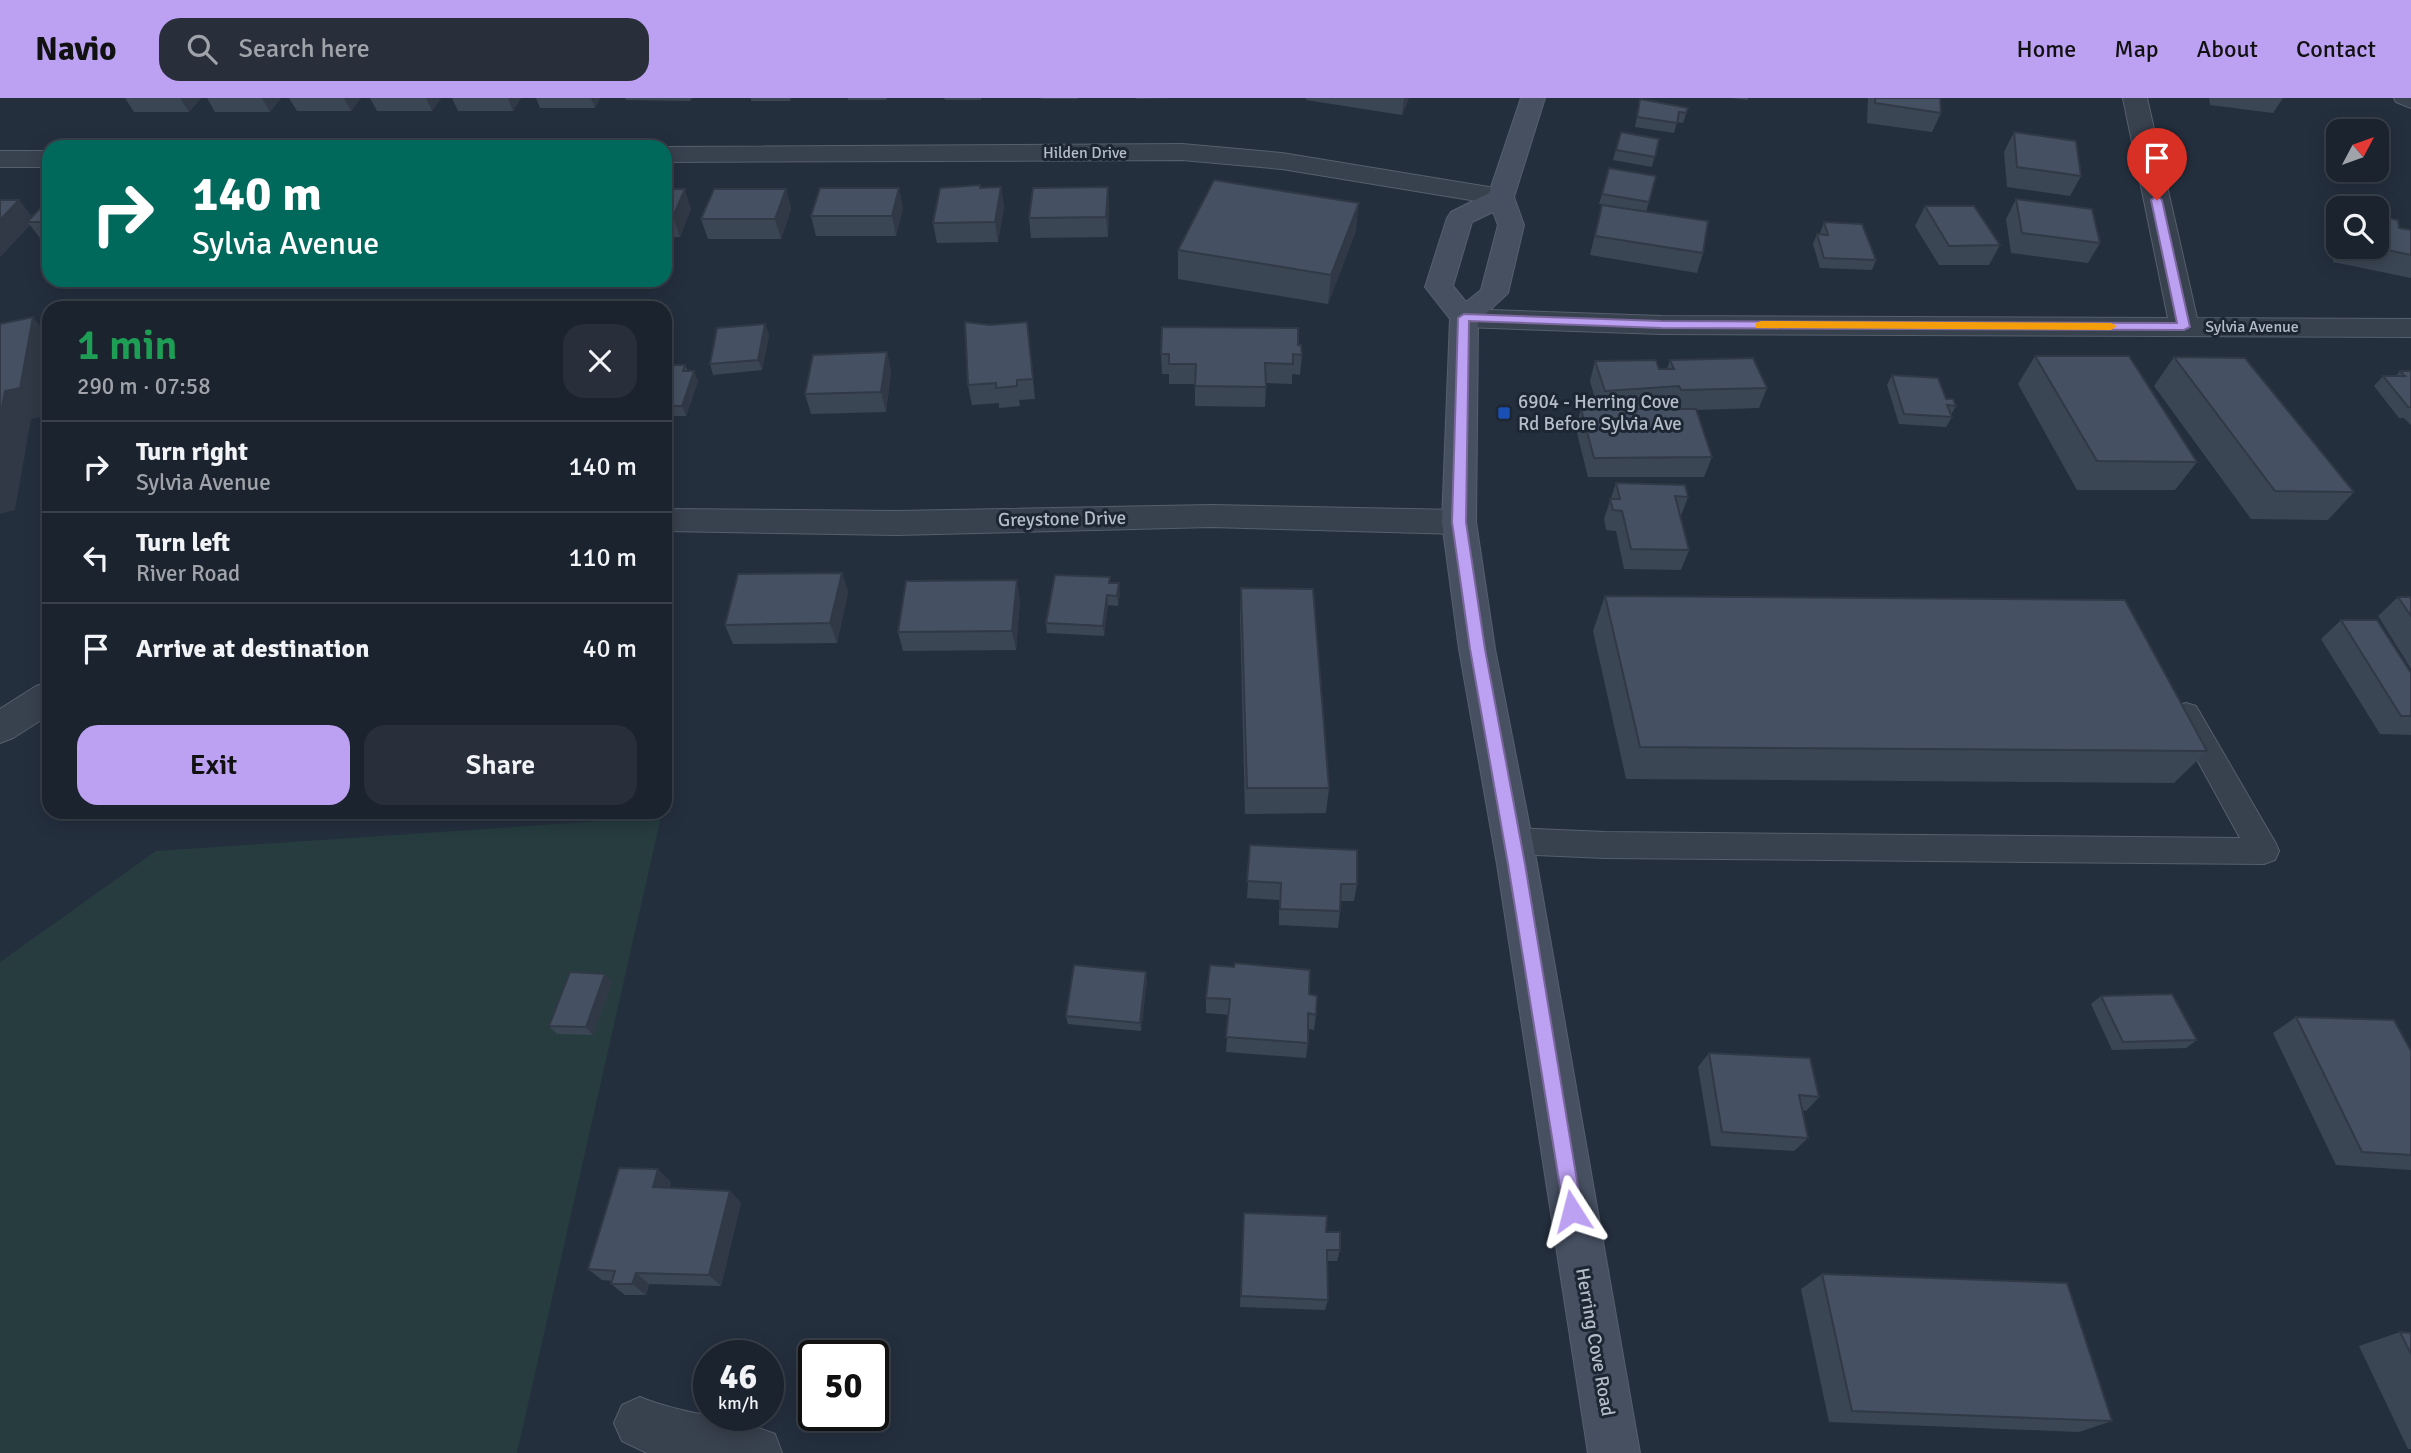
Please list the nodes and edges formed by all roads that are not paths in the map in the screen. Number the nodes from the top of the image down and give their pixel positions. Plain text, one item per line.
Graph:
1 (1533, 98) edge
2 (2135, 98) edge
3 (2403, 98) edge
4 (2411, 102) edge
5 (672, 154) edge
6 (0, 159) edge
7 (42, 159) edge
8 (1501, 197) junction
9 (1464, 318) junction
10 (2184, 327) junction
11 (2411, 328) edge
12 (672, 520) edge
13 (1459, 522) junction
14 (2175, 694) edge
15 (42, 701) edge
16 (0, 728) edge
17 (1512, 841) junction
18 (640, 1423) dead end
19 (756, 1453) edge
20 (1614, 1453) edge

1 - 8 main road
2 - 10 street
3 - 4 lane
5 - 8 street, Hilden Drive
6 - 7 street
8 - 9 main road
8 - 9 main road
9 - 10 street, Sylvia Avenue
9 - 13 main road, Herring Cove Road
10 - 11 street, Sylvia Avenue
12 - 13 street, Greystone Drive
13 - 17 main road, Herring Cove Road
14 - 17 lane
15 - 16 street
17 - 20 main road, Herring Cove Road
18 - 19 street

